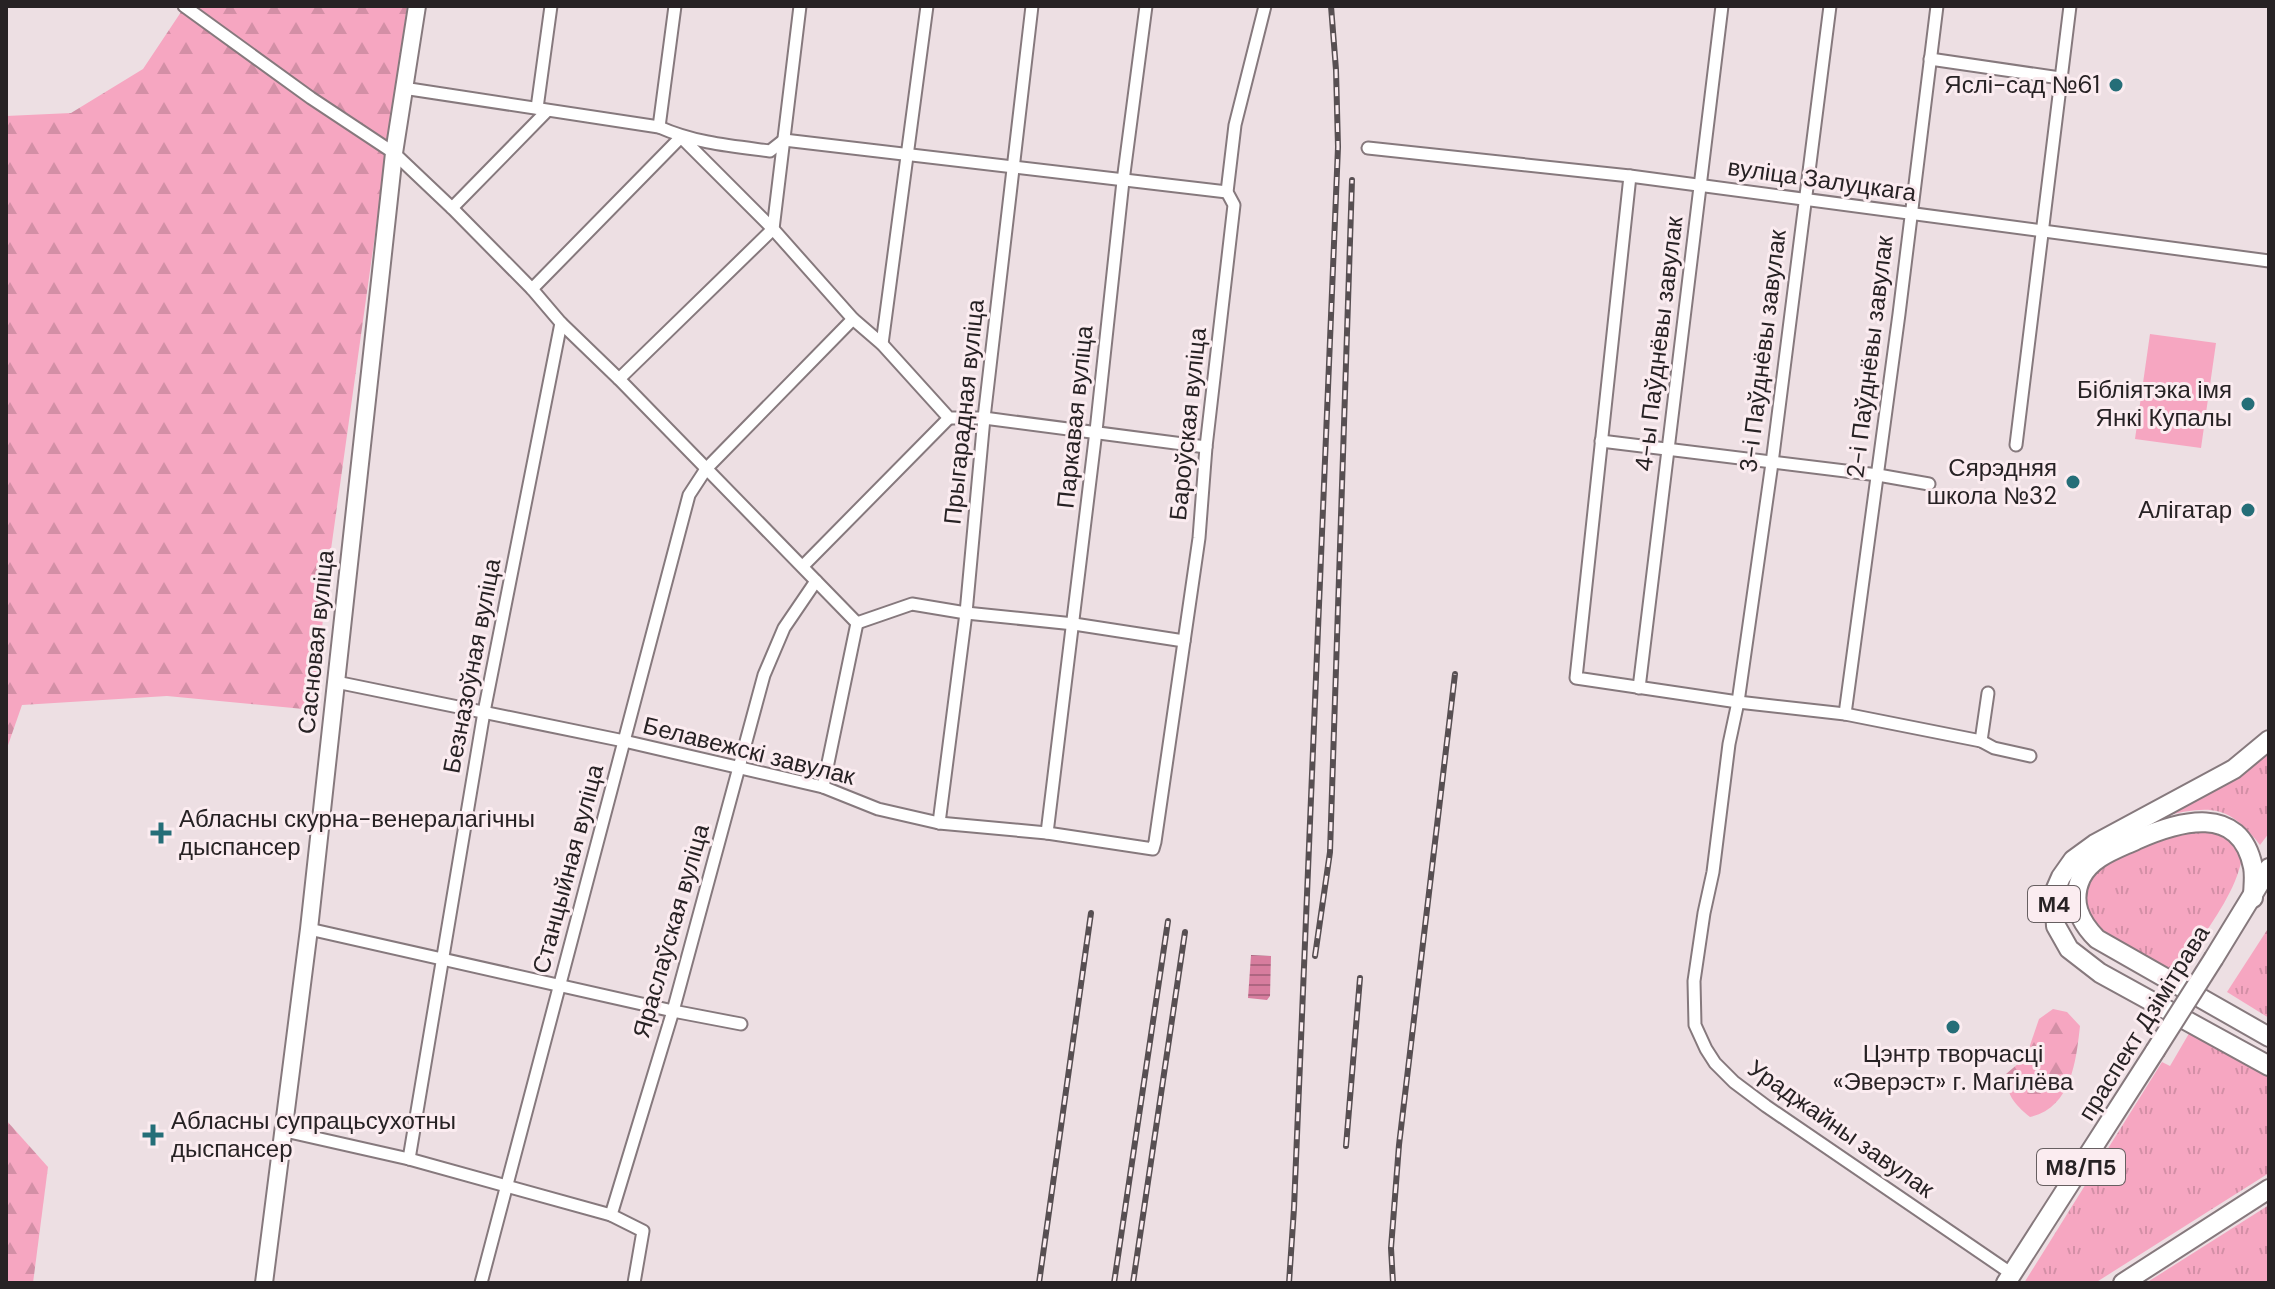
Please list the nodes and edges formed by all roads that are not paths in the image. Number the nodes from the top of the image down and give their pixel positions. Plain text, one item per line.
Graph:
1 (184, 6) edge
2 (417, 6) edge
3 (551, 6) edge
4 (675, 6) edge
5 (800, 6) edge
6 (927, 6) edge
7 (1032, 6) edge
8 (1146, 6) edge
9 (1265, 6) edge
10 (1722, 6) edge
11 (1830, 6) edge
12 (1937, 6) edge
13 (2070, 6) edge
14 (1930, 59) junction
15 (2060, 78) junction
16 (403, 88) junction
17 (542, 109) junction
18 (659, 127) junction
19 (681, 137) junction
20 (784, 140) junction
21 (1368, 148) dead end
22 (394, 153) junction
23 (908, 156) junction
24 (1012, 168) junction
25 (1630, 176) junction
26 (1123, 181) junction
27 (1701, 185) junction
28 (1227, 192) junction
29 (1804, 199) junction
30 (452, 208) junction
31 (1910, 214) junction
32 (773, 229) junction
33 (2042, 230) junction
34 (2269, 261) edge
35 (532, 289) junction
36 (853, 319) junction
37 (561, 323) junction
38 (882, 344) junction
39 (619, 379) junction
40 (949, 418) junction
41 (984, 418) junction
42 (1096, 431) junction
43 (1601, 441) junction
44 (2016, 445) dead end
45 (1206, 447) junction
46 (1668, 450) junction
47 (1772, 463) junction
48 (706, 469) junction
49 (1878, 475) junction
50 (1929, 484) dead end
51 (803, 566) junction
52 (816, 581) junction
53 (966, 613) junction
54 (857, 623) junction
55 (1074, 624) junction
56 (1184, 641) junction
57 (336, 682) junction
58 (1639, 688) junction
59 (1988, 693) dead end
60 (1738, 702) junction
61 (484, 712) junction
62 (1845, 714) junction
63 (2269, 740) edge
64 (624, 741) junction
65 (1981, 741) junction
66 (2030, 756) dead end
67 (740, 768) junction
68 (823, 787) junction
69 (939, 823) junction
70 (1047, 833) junction
71 (1153, 849) joint
72 (2269, 868) edge
73 (2253, 898) junction
74 (309, 929) junction
75 (443, 960) junction
76 (559, 984) junction
77 (673, 1011) junction
78 (741, 1024) dead end
79 (2264, 1034) edge
80 (2246, 1053) junction
81 (2269, 1066) edge
82 (285, 1131) junction
83 (409, 1159) junction
84 (506, 1187) junction
85 (2269, 1189) edge
86 (611, 1215) junction
87 (2009, 1278) edge
88 (264, 1283) edge
89 (481, 1283) edge
90 (634, 1283) edge
91 (2123, 1283) edge

1 - 22 street
2 - 16 main road, Сасновая вуліца
3 - 17 street
4 - 18 street
5 - 20 street
6 - 23 street
7 - 24 street, Прыгарадная вуліца
8 - 26 street, Паркавая вуліца
9 - 28 street, Бароўская вуліца
10 - 27 street, 4-ы Паўднёвы завулак
11 - 29 street, 3-і Паўднёвы завулак
12 - 14 street, 2-і Паўднёвы завулак
13 - 15 street
14 - 15 street
14 - 31 street, 2-і Паўднёвы завулак
15 - 33 street
16 - 17 street
16 - 22 main road, Сасновая вуліца
17 - 18 street
17 - 30 street
18 - 19 street
19 - 20 street
19 - 32 street
19 - 35 street
20 - 23 street
20 - 32 street
21 - 25 street, вуліца Залуцкага
22 - 30 street
22 - 57 main road, Сасновая вуліца
23 - 24 street
23 - 38 street
24 - 26 street
24 - 41 street, Прыгарадная вуліца
25 - 27 street, вуліца Залуцкага
25 - 43 street
26 - 28 street
26 - 42 street, Паркавая вуліца
27 - 29 street, вуліца Залуцкага
27 - 46 street, 4-ы Паўднёвы завулак
28 - 45 street, Бароўская вуліца
29 - 31 street, вуліца Залуцкага
29 - 47 street, 3-і Паўднёвы завулак
30 - 35 street
31 - 33 street, вуліца Залуцкага
31 - 49 street, 2-і Паўднёвы завулак
32 - 36 street
32 - 39 street
33 - 34 street, вуліца Залуцкага
33 - 44 street
35 - 37 street
36 - 38 street
36 - 48 street, Станцыйная вуліца
37 - 39 street
37 - 61 street, Безназоўная вуліца
38 - 40 street
39 - 48 street
40 - 41 street
40 - 51 street
41 - 42 street
41 - 53 street, Прыгарадная вуліца
42 - 45 street
42 - 55 street, Паркавая вуліца
43 - 46 street
43 - 58 street
45 - 56 street, Бароўская вуліца
46 - 47 street
46 - 58 street, 4-ы Паўднёвы завулак
47 - 49 street
47 - 60 street, 3-і Паўднёвы завулак
48 - 51 street
48 - 64 street, Станцыйная вуліца
49 - 50 street
49 - 62 street, 2-і Паўднёвы завулак
51 - 52 street
52 - 54 street
52 - 67 street, Яраслаўская вуліца
53 - 54 street
53 - 55 street
53 - 69 street, Прыгарадная вуліца
54 - 68 street
55 - 56 street
55 - 70 street, Паркавая вуліца
56 - 71 street, Бароўская вуліца
57 - 61 street, Белавежскі завулак
57 - 74 main road, Сасновая вуліца
58 - 60 street
59 - 65 street
60 - 62 street
60 - 87 street, Ураджайны завулак
61 - 64 street, Белавежскі завулак
61 - 75 street, Безназоўная вуліца
62 - 65 street
63 - 80 main road, М4
64 - 67 street, Белавежскі завулак
64 - 76 street, Станцыйная вуліца
65 - 66 street
67 - 68 street, Белавежскі завулак
67 - 77 street, Яраслаўская вуліца
68 - 69 street, Белавежскі завулак
69 - 70 street, Белавежскі завулак
70 - 71 street, Белавежскі завулак
72 - 73 main road, праспект Дзімітрава / М8/П5
73 - 79 main road, М4
73 - 87 main road, праспект Дзімітрава / М8/П5, bridge
74 - 75 street
74 - 82 main road, Сасновая вуліца
75 - 76 street
75 - 83 street, Безназоўная вуліца
76 - 77 street
76 - 84 street, Станцыйная вуліца
77 - 78 street
77 - 86 street, Яраслаўская вуліца
79 - 80 main road
80 - 81 main road, М4
82 - 83 street
82 - 88 main road, Сасновая вуліца
83 - 84 street
84 - 86 street
84 - 89 street, Станцыйная вуліца
85 - 91 main road
86 - 90 street

